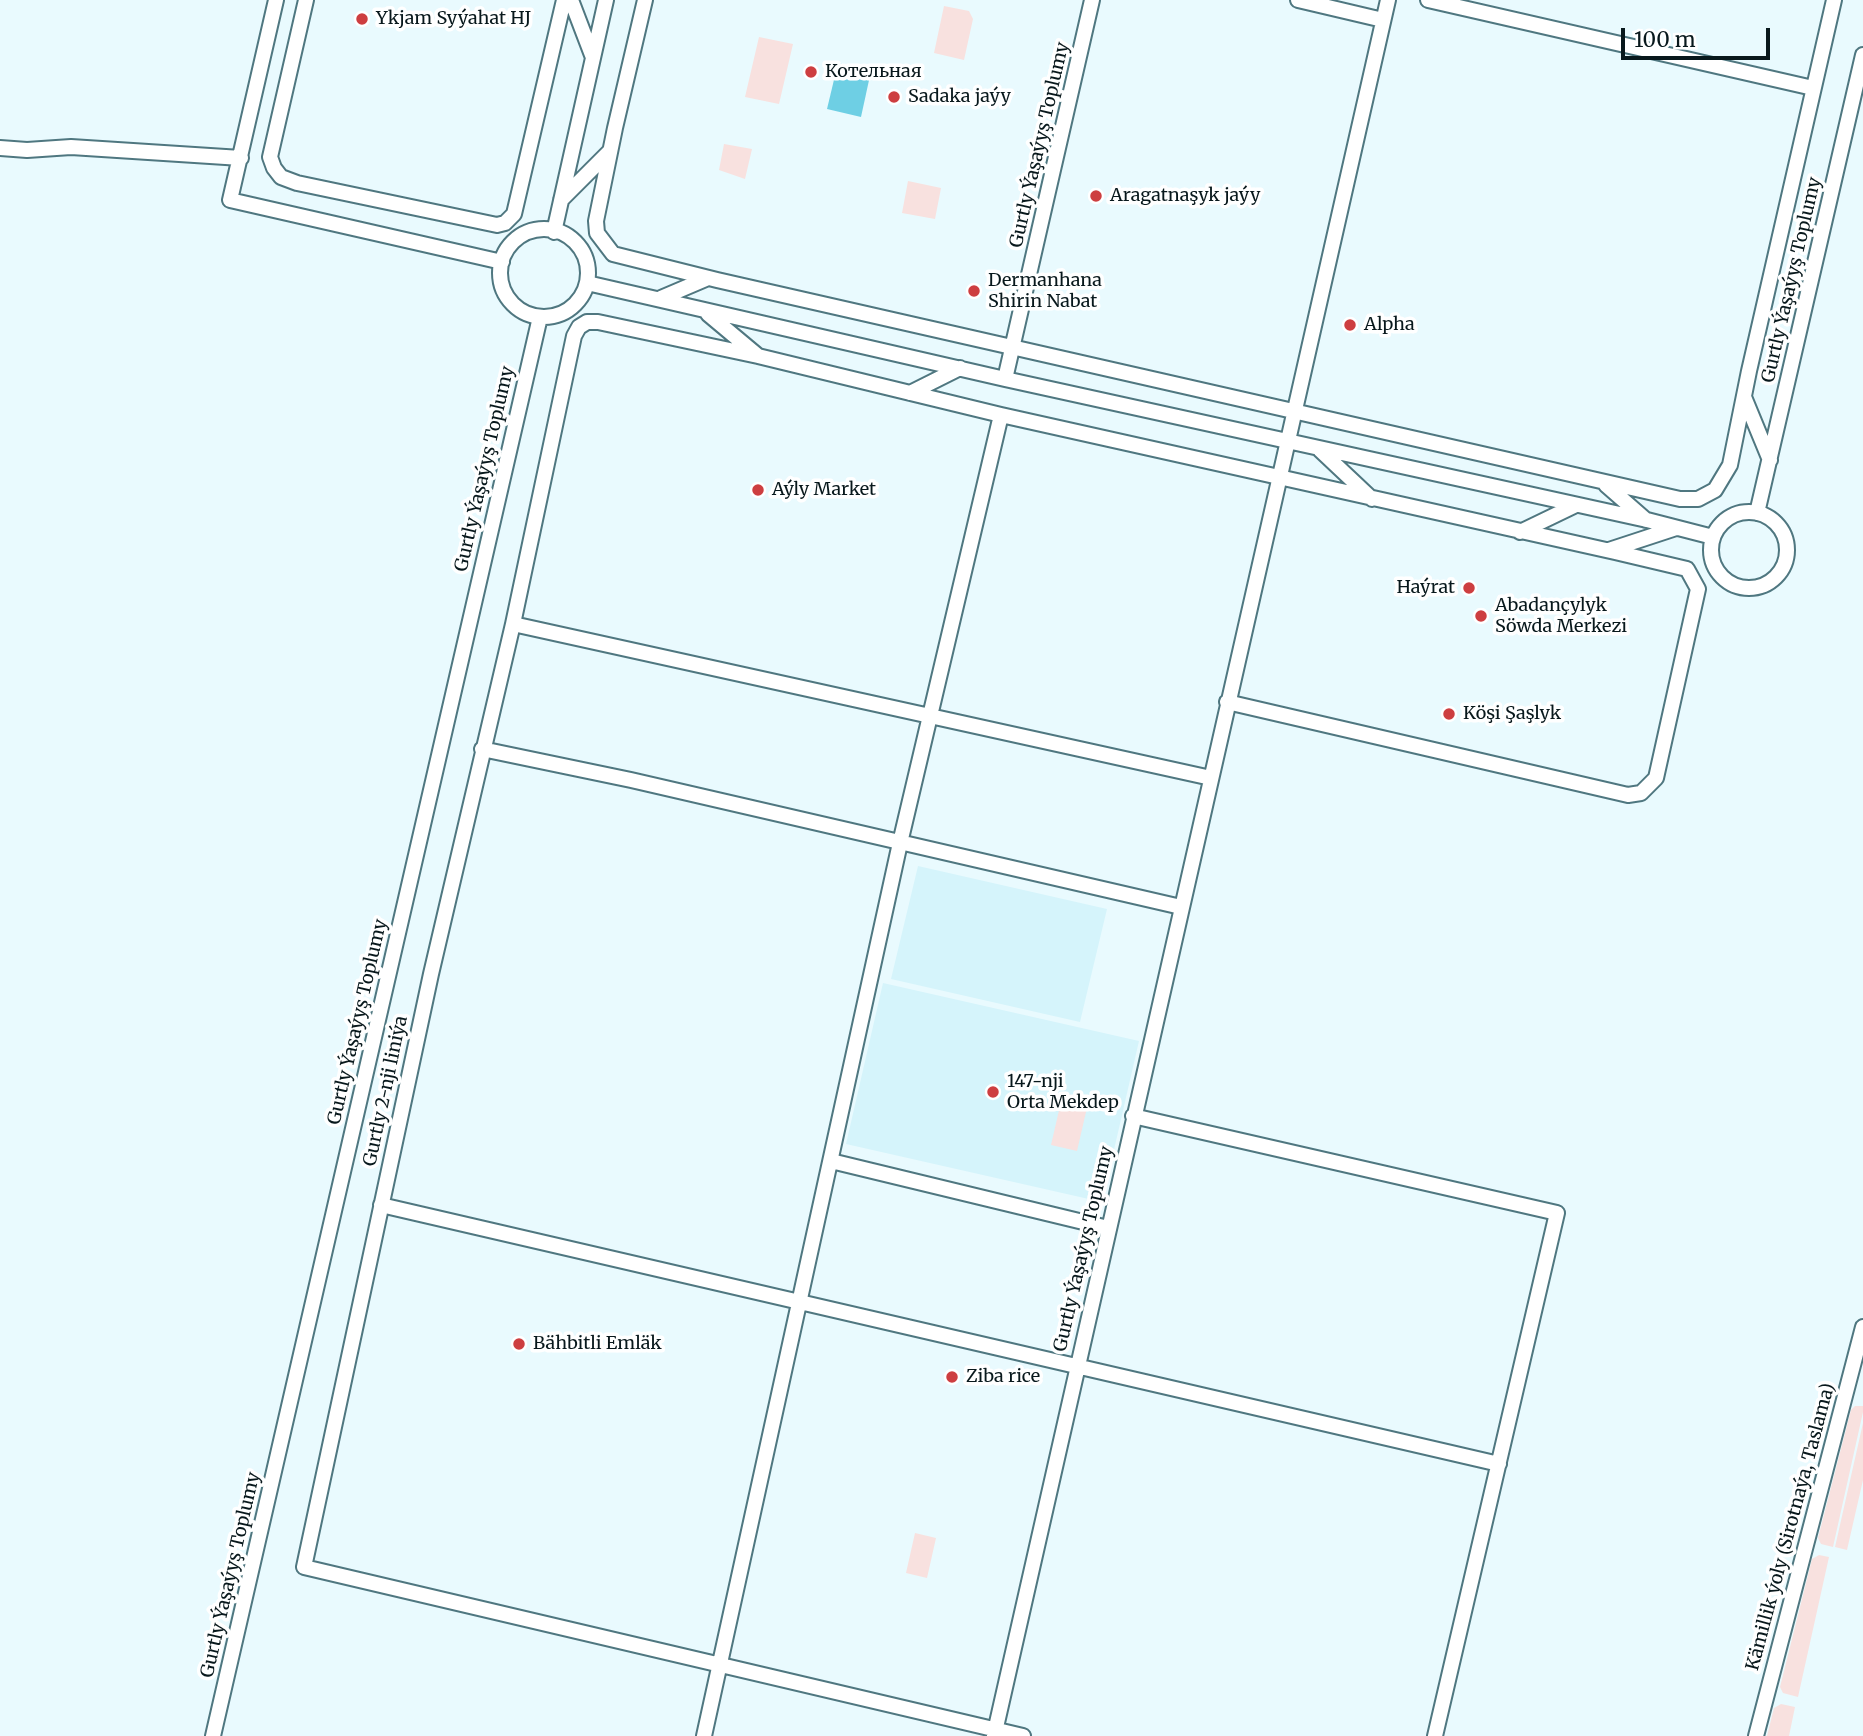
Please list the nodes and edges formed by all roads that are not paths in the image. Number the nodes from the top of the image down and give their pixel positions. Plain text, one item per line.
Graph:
1 (276, 0) edge
2 (306, 0) edge
3 (564, 0) edge
4 (571, 0) edge
5 (606, 0) edge
6 (645, 0) edge
7 (1092, 0) edge
8 (1298, 0) edge
9 (1388, 0) edge
10 (1428, 0) edge
11 (1834, 0) edge
12 (1383, 20) junction
13 (592, 55) junction
14 (1863, 55) edge
15 (1813, 88) junction
16 (0, 148) edge
17 (610, 151) junction
18 (240, 158) junction
19 (560, 201) junction
20 (554, 232) junction
21 (502, 262) junction
22 (708, 278) junction
23 (587, 282) junction
24 (661, 298) junction
25 (704, 311) junction
26 (540, 317) junction
27 (1013, 348) junction
28 (758, 356) junction
29 (960, 368) junction
30 (1005, 379) junction
31 (909, 393) junction
32 (1744, 397) junction
33 (1293, 411) junction
34 (1001, 415) junction
35 (1287, 443) junction
36 (1319, 449) junction
37 (1770, 460) junction
38 (1278, 478) junction
39 (1605, 484) junction
40 (1372, 499) junction
41 (1576, 505) junction
42 (1757, 513) junction
43 (1647, 520) junction
44 (1676, 528) junction
45 (1520, 532) junction
46 (1713, 537) junction
47 (1607, 550) junction
48 (513, 624) junction
49 (1227, 702) junction
50 (929, 716) junction
51 (482, 749) junction
52 (1211, 778) junction
53 (900, 843) junction
54 (1181, 906) junction
55 (1133, 1116) junction
56 (831, 1161) junction
57 (382, 1205) junction
58 (1108, 1228) junction
59 (800, 1302) junction
60 (1863, 1326) edge
61 (1077, 1366) junction
62 (1499, 1464) junction
63 (721, 1665) junction
64 (995, 1733) edge
65 (213, 1736) edge
66 (704, 1736) edge
67 (1023, 1736) edge
68 (1436, 1736) edge
69 (1756, 1736) edge

1 - 18 street
2 - 3 street
4 - 13 street
5 - 13 street
6 - 17 street
7 - 27 street, Gurtly Ýaşaýyş Toplumy
8 - 12 street
9 - 12 street
10 - 15 street
11 - 15 street
12 - 33 street
13 - 19 street
14 - 37 street, Gurtly Ýaşaýyş Toplumy
15 - 32 street
16 - 18 street
17 - 19 street
17 - 22 street
18 - 21 street
19 - 20 street
20 - 21 street
20 - 23 street
21 - 26 street
22 - 24 street
22 - 27 street
23 - 24 street
23 - 26 street
24 - 25 street
25 - 28 street
25 - 29 street
26 - 65 street, Gurtly Ýaşaýyş Toplumy
27 - 30 street, Gurtly Ýaşaýyş Toplumy
27 - 33 street
28 - 31 street
28 - 48 street, Gurtly 2-nji liniýa
29 - 30 street
29 - 31 street
30 - 35 street
31 - 34 street
32 - 37 street
32 - 39 street
33 - 35 street
33 - 39 street
34 - 38 street
34 - 50 street
35 - 36 street
35 - 38 street, Gurtly Ýaşaýyş Toplumy
36 - 40 street
36 - 41 street
37 - 42 street, Gurtly Ýaşaýyş Toplumy
38 - 40 street
38 - 49 street, Gurtly Ýaşaýyş Toplumy
39 - 43 street
40 - 45 street
41 - 43 street
41 - 45 street
42 - 46 street
42 - 46 street
43 - 44 street
44 - 46 street
44 - 47 street
45 - 47 street
47 - 49 street
48 - 50 street
48 - 51 street, Gurtly 2-nji liniýa
49 - 52 street, Gurtly Ýaşaýyş Toplumy
50 - 52 street
50 - 53 street
51 - 53 street
51 - 57 street, Gurtly 2-nji liniýa
52 - 54 street, Gurtly Ýaşaýyş Toplumy
53 - 54 street
53 - 56 street
54 - 55 street, Gurtly Ýaşaýyş Toplumy
55 - 58 street, Gurtly Ýaşaýyş Toplumy
55 - 62 street
56 - 58 street
56 - 59 street
57 - 59 street
57 - 63 street, Gurtly 2-nji liniýa
58 - 61 street, Gurtly Ýaşaýyş Toplumy
59 - 61 street
59 - 63 street
60 - 69 street, Kämillik ýoly (Sirotnaýa, Taslama)
61 - 62 street
61 - 64 street, Gurtly Ýaşaýyş Toplumy
62 - 68 street
63 - 64 street
63 - 66 street
64 - 67 street

